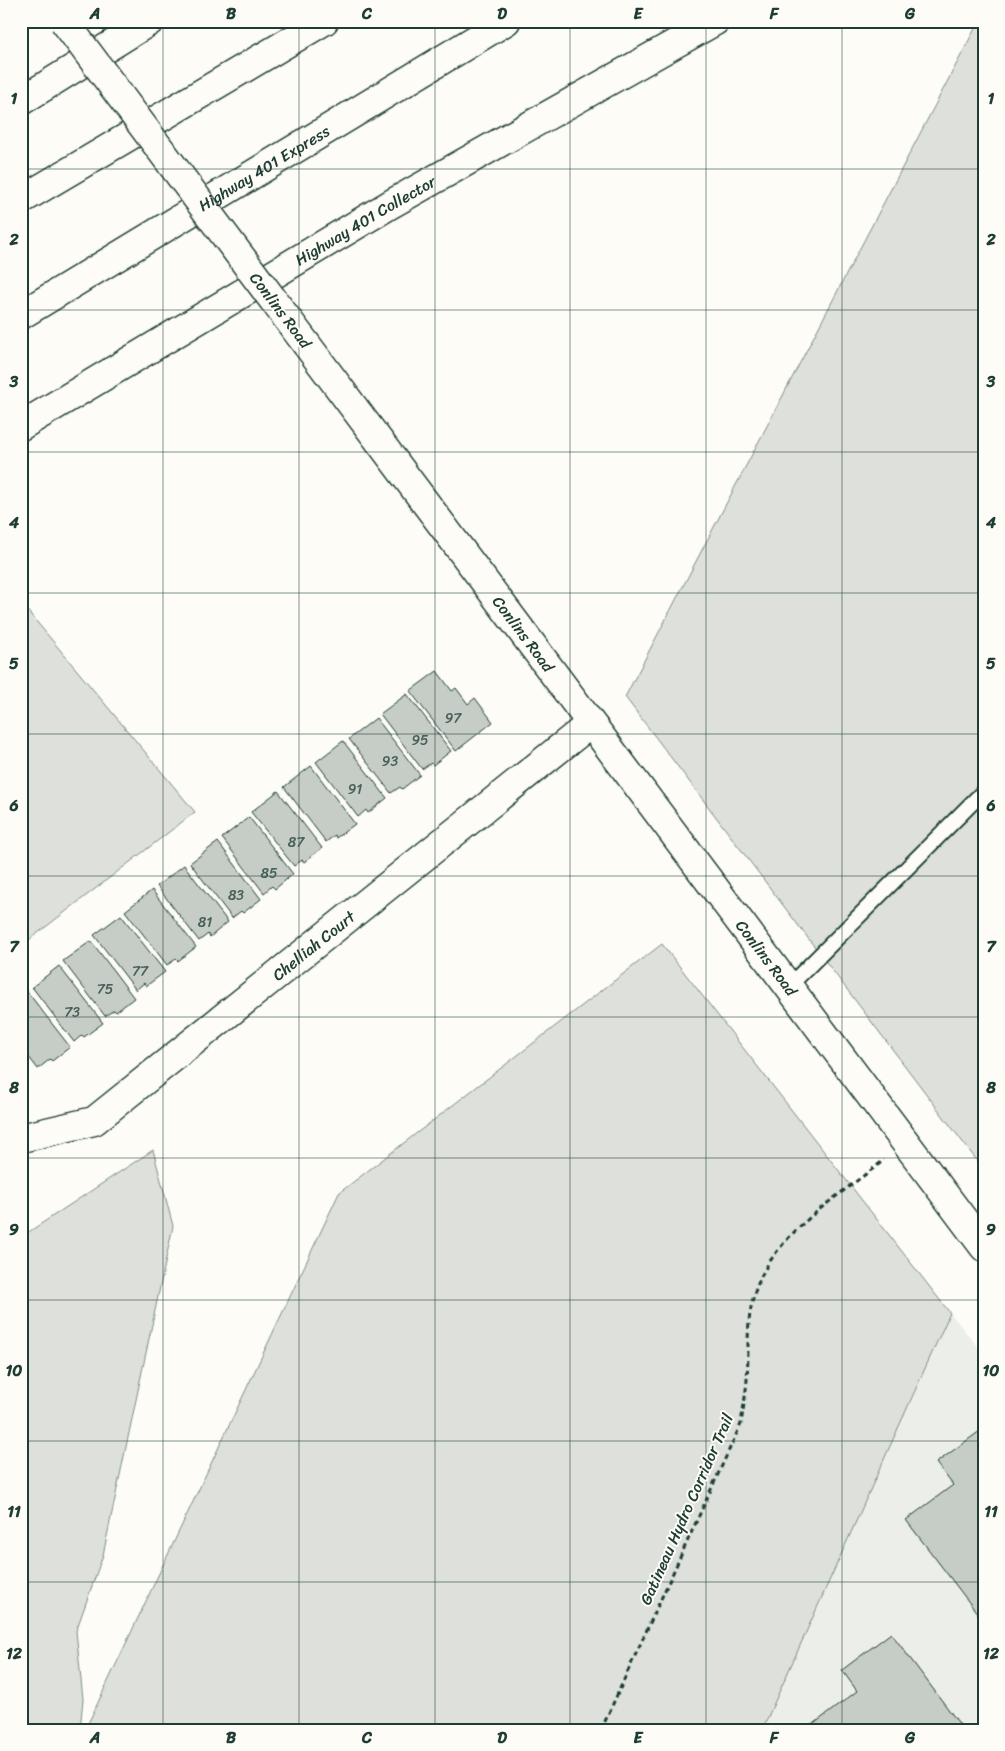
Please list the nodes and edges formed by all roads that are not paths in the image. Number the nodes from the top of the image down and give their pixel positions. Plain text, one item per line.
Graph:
1 (64, 21) edge
2 (150, 21) edge
3 (324, 21) edge
4 (506, 21) edge
5 (715, 21) edge
6 (21, 101) edge
7 (21, 200) edge
8 (21, 315) edge
9 (21, 426) edge
10 (590, 724) junction
11 (984, 791) edge
12 (789, 986) junction
13 (21, 1138) edge
14 (984, 1247) edge

1 - 10 main road, Conlins Road, bridge
2 - 6 main road
3 - 7 main road
4 - 8 main road, Highway 401 Express
5 - 9 main road, Highway 401 Collector
10 - 12 main road, Conlins Road
10 - 13 main road, Chelliah Court
11 - 12 lane
12 - 14 main road, Conlins Road

